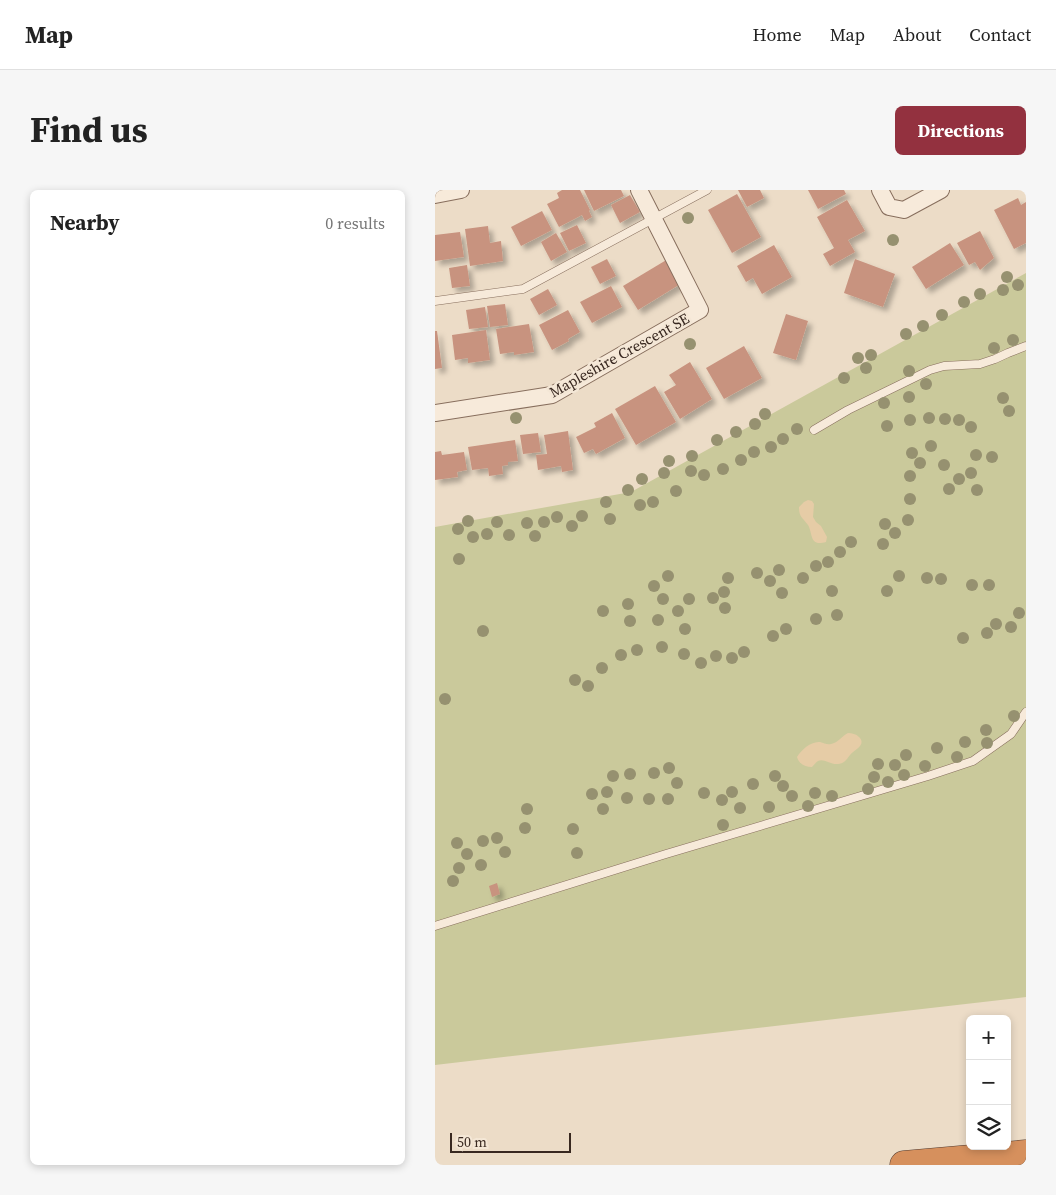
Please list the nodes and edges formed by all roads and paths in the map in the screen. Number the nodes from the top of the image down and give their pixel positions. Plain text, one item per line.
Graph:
1 (461, 190) edge
2 (639, 190) edge
3 (707, 190) edge
4 (880, 190) edge
5 (941, 190) edge
6 (435, 195) edge
7 (653, 218) junction
8 (435, 301) edge
9 (1026, 346) edge
10 (435, 413) edge
11 (814, 430) dead end
12 (1026, 712) edge
13 (435, 926) edge
14 (1026, 1154) edge
15 (904, 1165) edge

1 - 6 street
2 - 7 street, Mapleshire Crescent SE
3 - 7 lane
4 - 5 street
7 - 8 lane
7 - 10 street, Mapleshire Crescent SE
9 - 11 lane
12 - 13 lane
14 - 15 highway

